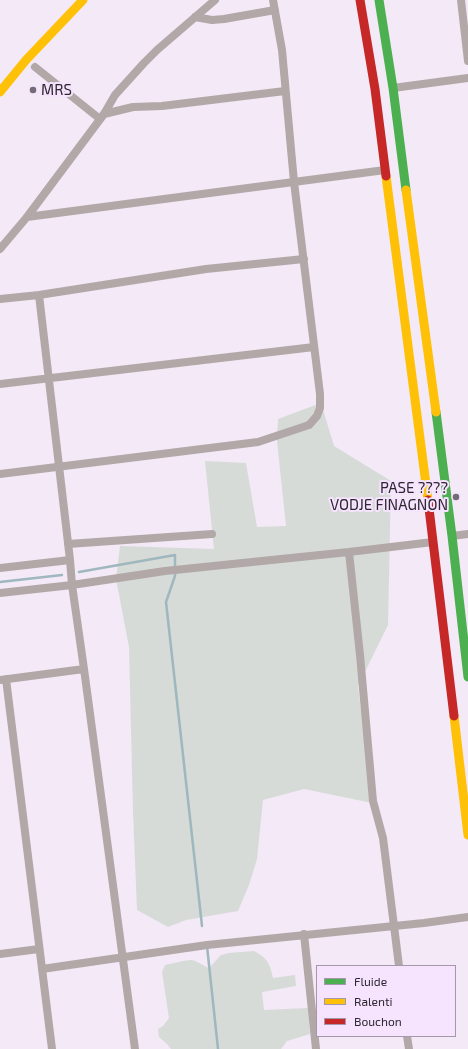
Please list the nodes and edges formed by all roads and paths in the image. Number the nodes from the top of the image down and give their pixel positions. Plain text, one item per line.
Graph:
1 (83, 0) edge
2 (215, 0) edge
3 (273, 0) edge
4 (360, 0) edge
5 (379, 0) edge
6 (461, 0) edge
7 (275, 10) junction
8 (195, 17) junction
9 (468, 61) edge
10 (35, 67) dead end
11 (468, 78) edge
12 (393, 88) junction
13 (285, 91) junction
14 (0, 92) edge
15 (102, 116) junction
16 (385, 170) junction
17 (294, 182) junction
18 (27, 217) junction
19 (0, 249) edge
20 (304, 259) junction
21 (39, 295) junction
22 (0, 298) edge
23 (314, 347) junction
24 (49, 379) junction
25 (0, 384) edge
26 (59, 467) junction
27 (0, 474) edge
28 (212, 534) dead end
29 (468, 534) edge
30 (452, 536) junction
31 (434, 542) junction
32 (68, 544) junction
33 (349, 552) junction
34 (70, 560) junction
35 (0, 568) edge
36 (72, 586) junction
37 (0, 593) edge
38 (84, 669) junction
39 (468, 677) edge
40 (3, 680) edge
41 (468, 835) edge
42 (468, 917) edge
43 (394, 925) junction
44 (304, 934) junction
45 (39, 949) junction
46 (0, 954) edge
47 (124, 957) junction
48 (399, 965) edge
49 (42, 969) junction
50 (407, 1037) edge
51 (52, 1049) edge
52 (135, 1049) edge
53 (316, 1049) edge
54 (409, 1049) edge

1 - 14 main road
2 - 8 street
3 - 7 street
4 - 16 main road
5 - 12 main road
6 - 9 street
7 - 8 street
7 - 13 street
8 - 15 street
10 - 15 street
11 - 12 street
12 - 30 main road
13 - 15 street
13 - 17 street
15 - 18 street
16 - 17 street
16 - 31 main road
17 - 18 street
17 - 20 street
18 - 19 street
20 - 21 street
20 - 23 street
21 - 22 street
21 - 24 street
23 - 24 street
23 - 26 street
24 - 25 street
24 - 26 street
26 - 27 street
26 - 32 street
28 - 32 street
29 - 30 street
30 - 39 main road
31 - 33 street
31 - 41 main road
32 - 34 street
33 - 36 street
33 - 43 street
34 - 35 street
34 - 36 street
36 - 37 street
36 - 38 street
38 - 40 street
38 - 47 street
40 - 45 street
42 - 43 street
43 - 44 street
43 - 48 street
44 - 47 street
44 - 53 street
45 - 46 street
45 - 49 street
47 - 49 street
47 - 52 street
49 - 51 street
50 - 54 street

